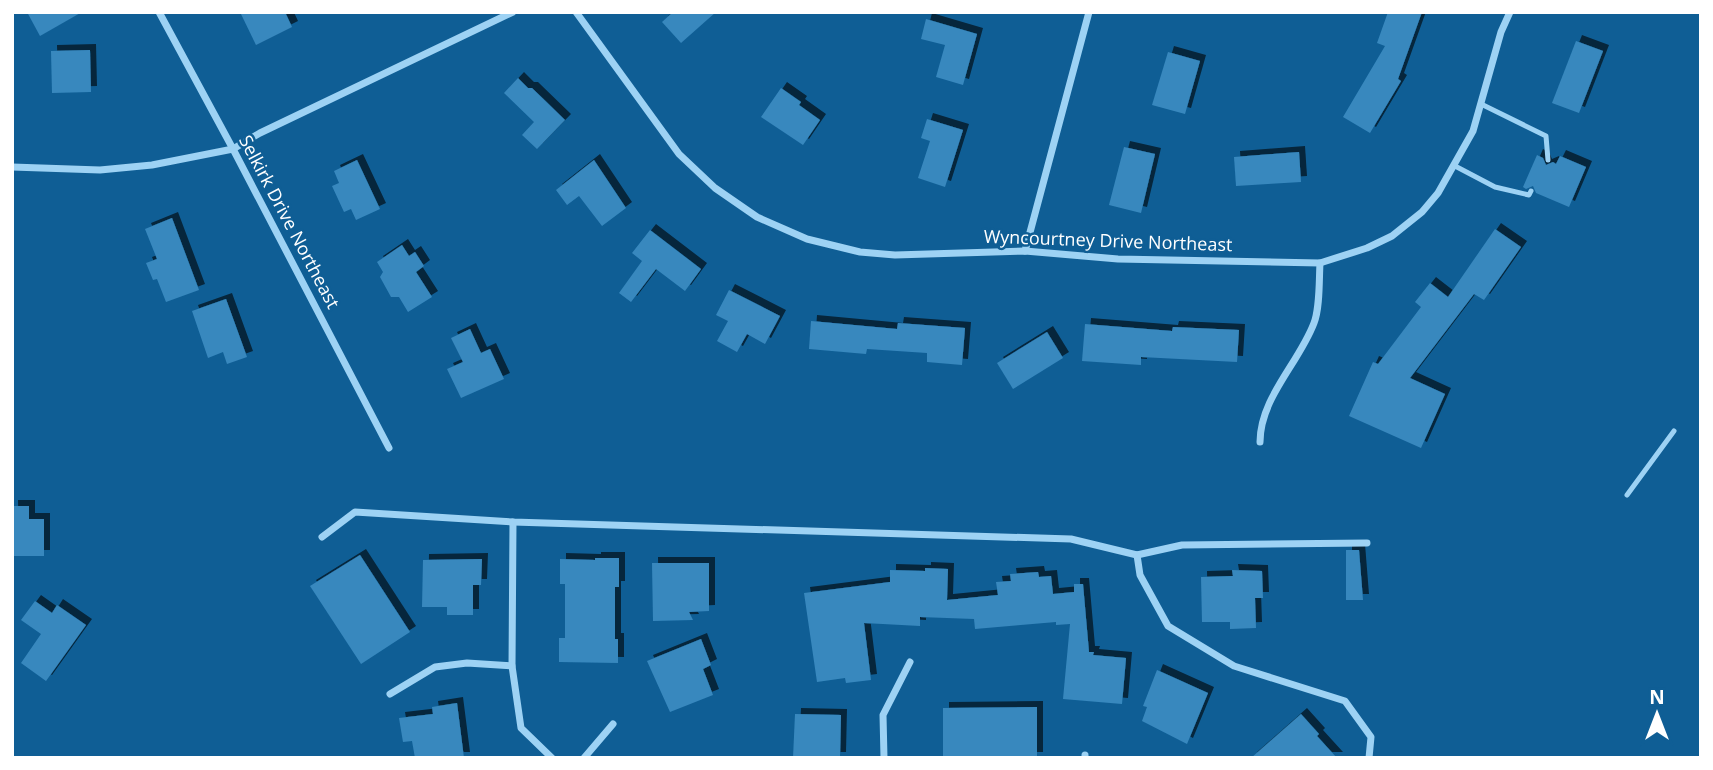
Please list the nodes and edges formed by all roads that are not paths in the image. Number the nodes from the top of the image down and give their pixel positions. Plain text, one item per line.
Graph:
1 (159, 12) edge
2 (513, 12) edge
3 (576, 12) edge
4 (1089, 12) edge
5 (1510, 12) edge
6 (1481, 104) junction
7 (233, 149) junction
8 (1548, 160) dead end
9 (1455, 166) junction
10 (12, 167) edge
11 (1531, 191) dead end
12 (1025, 251) junction
13 (1321, 263) junction
14 (1674, 430) dead end
15 (1260, 442) dead end
16 (389, 448) dead end
17 (1627, 495) dead end
18 (513, 522) junction
19 (322, 537) dead end
20 (1367, 544) dead end
21 (1137, 555) junction
22 (910, 662) dead end
23 (512, 666) junction
24 (390, 694) dead end
25 (613, 724) dead end
26 (552, 758) edge
27 (584, 758) edge
28 (884, 758) edge
29 (1369, 758) edge

1 - 7 street, Selkirk Drive Northeast
2 - 7 street
3 - 12 street, Wyncourtney Drive Northeast
4 - 12 street
5 - 6 street, Wyncourtney Drive Northeast
6 - 8 lane
6 - 9 street, Wyncourtney Drive Northeast
7 - 10 street
7 - 16 street, Selkirk Drive Northeast
9 - 11 lane
9 - 13 street, Wyncourtney Drive Northeast
12 - 13 street, Wyncourtney Drive Northeast
13 - 15 street
14 - 17 lane
18 - 19 street
18 - 21 street
18 - 23 street
20 - 21 street
21 - 29 street
22 - 28 street
23 - 24 street
23 - 26 street
25 - 27 street

